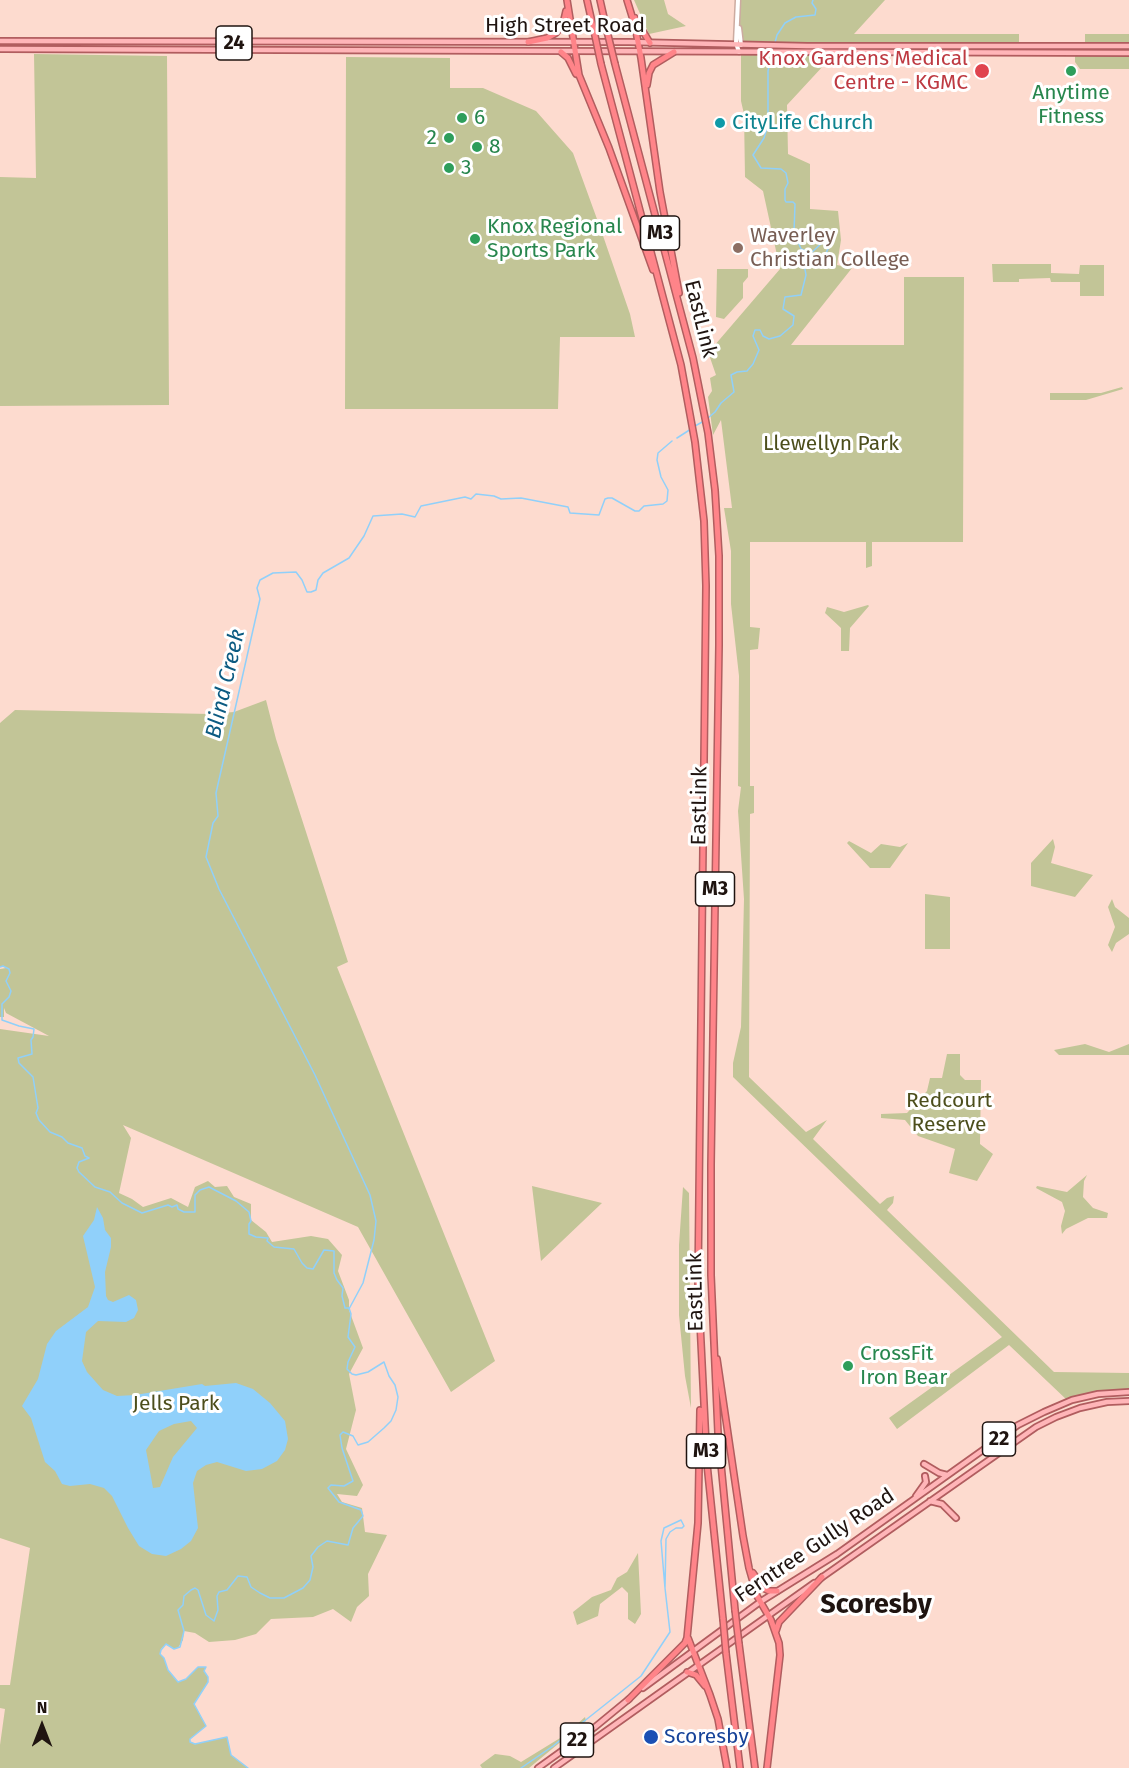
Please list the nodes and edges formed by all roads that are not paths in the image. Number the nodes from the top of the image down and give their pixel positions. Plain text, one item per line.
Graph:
1 (566, 0) edge
2 (587, 0) edge
3 (600, 0) edge
4 (738, 0) edge
5 (628, 3) edge
6 (0, 41) edge
7 (528, 42) junction
8 (573, 42) junction
9 (211, 43) junction
10 (638, 43) junction
11 (650, 43) junction
12 (738, 44) junction
13 (1066, 46) junction
14 (1129, 46) edge
15 (0, 49) edge
16 (211, 50) junction
17 (561, 52) junction
18 (575, 52) junction
19 (639, 52) junction
20 (674, 52) junction
21 (739, 52) junction
22 (1078, 53) junction
23 (1129, 53) edge
24 (588, 96) junction
25 (646, 99) junction
26 (664, 300) junction
27 (684, 322) junction
28 (698, 1282) junction
29 (713, 1344) junction
30 (1129, 1392) edge
31 (1129, 1401) edge
32 (924, 1464) dead end
33 (947, 1475) junction
34 (926, 1476) dead end
35 (913, 1500) junction
36 (930, 1501) junction
37 (956, 1518) dead end
38 (748, 1560) junction
39 (822, 1577) junction
40 (777, 1591) junction
41 (760, 1602) junction
42 (768, 1615) junction
43 (776, 1631) junction
44 (687, 1635) junction
45 (693, 1650) junction
46 (699, 1664) junction
47 (687, 1672) junction
48 (628, 1700) junction
49 (714, 1707) junction
50 (538, 1768) edge
51 (554, 1768) edge
52 (727, 1768) edge
53 (740, 1768) edge
54 (754, 1768) edge
55 (767, 1768) edge

1 - 7 highway
1 - 8 highway
2 - 26 highway, EastLink / M3, bridge
3 - 27 highway, EastLink / M3, bridge
4 - 12 street
5 - 10 highway
5 - 11 highway
6 - 9 main road, High Street Road / 24
7 - 8 main road, High Street Road / 24
7 - 9 main road, High Street Road / 24
8 - 10 main road, High Street Road / 24
8 - 18 highway
9 - 16 main road
10 - 11 main road, High Street Road / 24
10 - 19 highway
11 - 12 main road, High Street Road / 24
12 - 13 main road, High Street Road / 24
12 - 21 street
13 - 14 main road, High Street Road / 24
13 - 22 main road
15 - 16 main road, High Street Road / 24
16 - 17 main road, High Street Road / 24
17 - 18 main road, High Street Road / 24
17 - 24 highway
18 - 19 main road, High Street Road / 24
18 - 24 highway
19 - 20 main road, High Street Road / 24
19 - 25 highway
20 - 21 main road, High Street Road / 24
20 - 25 highway
21 - 22 main road, High Street Road / 24
22 - 23 main road, High Street Road / 24
24 - 26 highway
25 - 27 highway
26 - 28 highway, EastLink / M3
27 - 29 highway, EastLink / M3
28 - 44 highway
28 - 53 highway, EastLink / M3, bridge
29 - 38 highway
29 - 54 highway, EastLink / M3, bridge
30 - 33 main road, Ferntree Gully Road / 22
31 - 36 main road, Ferntree Gully Road / 22
32 - 33 main road
33 - 35 main road, Ferntree Gully Road / 22
34 - 35 main road
35 - 40 main road, Ferntree Gully Road / 22
36 - 37 main road
36 - 39 main road, Ferntree Gully Road / 22
38 - 40 highway
38 - 41 highway
39 - 42 main road, Ferntree Gully Road / 22
39 - 43 highway
40 - 41 main road, Ferntree Gully Road / 22
41 - 42 highway
41 - 45 main road, Ferntree Gully Road / 22
42 - 43 highway
42 - 46 main road, Ferntree Gully Road / 22
43 - 55 highway
44 - 45 highway
44 - 48 highway
45 - 46 highway
45 - 48 main road, Ferntree Gully Road / 22
46 - 47 main road, Ferntree Gully Road / 22
46 - 49 highway
47 - 49 highway
47 - 51 main road, Ferntree Gully Road / 22
48 - 50 main road, Ferntree Gully Road / 22
49 - 52 highway

